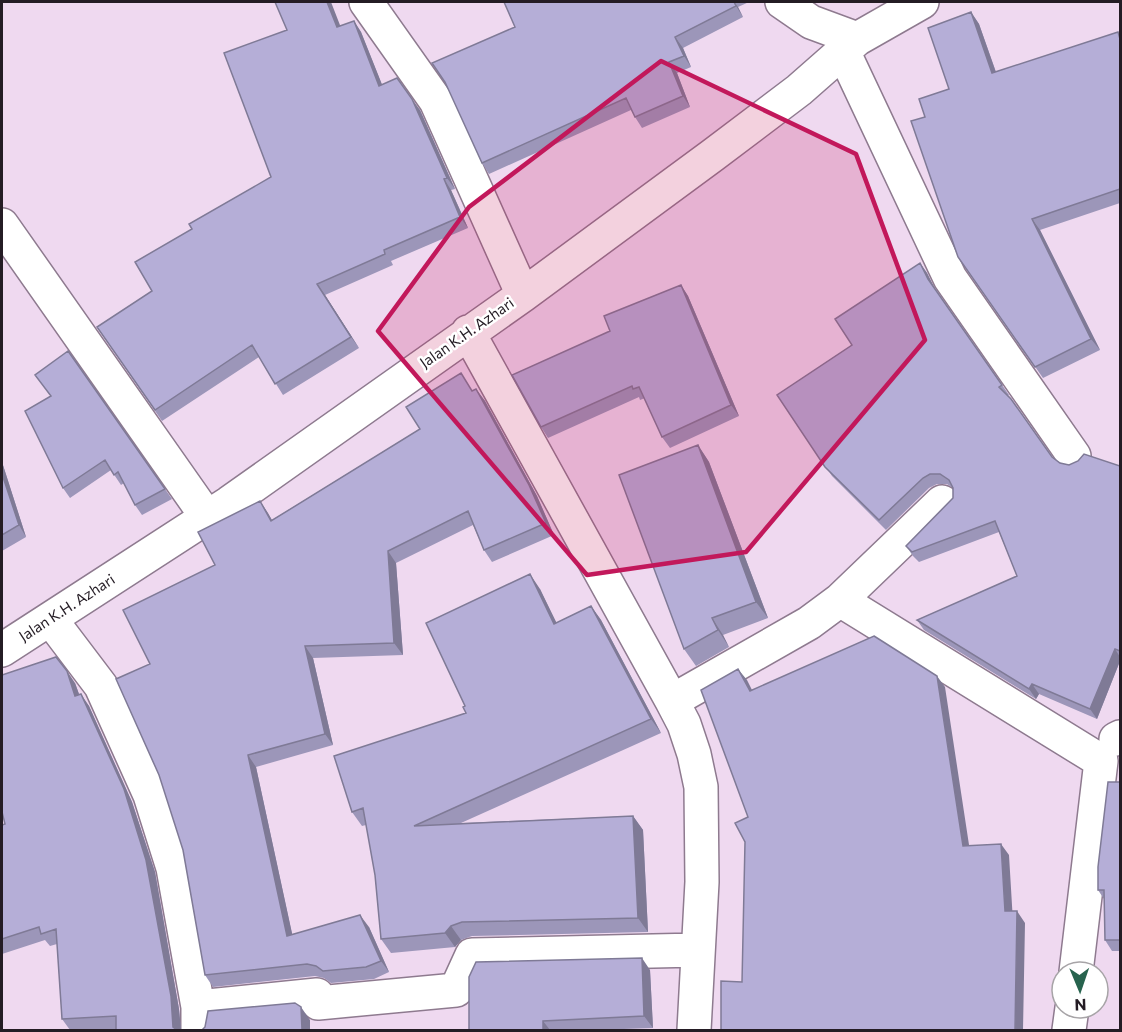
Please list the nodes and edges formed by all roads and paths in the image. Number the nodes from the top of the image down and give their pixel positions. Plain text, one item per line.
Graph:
1 (366, 2) edge
2 (782, 2) edge
3 (922, 2) edge
4 (885, 11) edge
5 (850, 45) junction
6 (2, 225) edge
7 (523, 295) junction
8 (468, 332) junction
9 (1074, 456) dead end
10 (942, 502) dead end
11 (207, 517) junction
12 (840, 600) junction
13 (51, 620) junction
14 (2, 650) edge
15 (672, 701) junction
16 (698, 950) junction
17 (1077, 960) edge
18 (198, 1019) edge
19 (694, 1030) edge

1 - 7 street
2 - 5 street
3 - 4 street, Jalan K.H. Azhari
4 - 5 street, Jalan K.H. Azhari
5 - 7 street, Jalan K.H. Azhari
5 - 9 street
6 - 11 street
7 - 8 street, Jalan K.H. Azhari
8 - 11 street, Jalan K.H. Azhari
8 - 15 street
10 - 12 street
11 - 13 street, Jalan K.H. Azhari
12 - 15 street
12 - 17 street
13 - 14 street, Jalan K.H. Azhari
13 - 18 street
15 - 16 street
16 - 18 street
16 - 19 street

